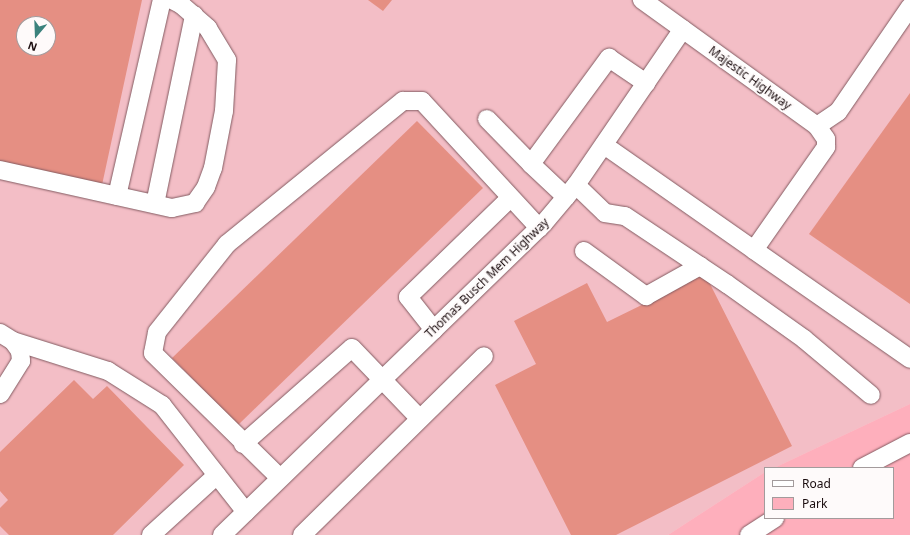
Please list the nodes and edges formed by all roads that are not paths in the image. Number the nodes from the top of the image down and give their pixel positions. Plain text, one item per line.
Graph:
1 (162, 0) edge
2 (172, 0) edge
3 (642, 0) edge
4 (910, 7) edge
5 (194, 15) junction
6 (683, 29) junction
7 (646, 83) junction
8 (487, 119) dead end
9 (817, 126) junction
10 (604, 145) junction
11 (531, 164) junction
12 (0, 170) edge
13 (571, 191) junction
14 (117, 196) junction
15 (510, 198) junction
16 (155, 204) junction
17 (539, 228) junction
18 (754, 250) junction
19 (584, 251) dead end
20 (700, 266) junction
21 (434, 330) junction
22 (6, 337) edge
23 (484, 356) dead end
24 (910, 359) edge
25 (382, 380) junction
26 (0, 394) edge
27 (871, 395) dead end
28 (420, 419) junction
29 (910, 443) edge
30 (243, 444) junction
31 (864, 467) edge
32 (217, 475) junction
33 (280, 478) junction
34 (246, 512) junction
35 (773, 519) edge
36 (151, 535) edge
37 (222, 535) edge
38 (302, 535) edge
39 (749, 535) edge

1 - 14 street
2 - 5 street
3 - 6 street
4 - 9 street
5 - 16 street
5 - 16 street
6 - 7 street, Thomas Busch Mem Highway
6 - 9 street, Majestic Highway
7 - 10 street, Thomas Busch Mem Highway
7 - 11 street
8 - 11 street
9 - 18 street
10 - 13 street, Thomas Busch Mem Highway
10 - 18 street
11 - 13 street
12 - 14 street
13 - 17 street, Thomas Busch Mem Highway
13 - 20 street
14 - 16 street
15 - 17 street
15 - 21 street
15 - 30 street
17 - 21 street, Thomas Busch Mem Highway
18 - 24 street
19 - 20 street
20 - 27 street
21 - 25 street, Thomas Busch Mem Highway
22 - 26 street
22 - 32 street
23 - 28 street
25 - 28 street
25 - 30 street
25 - 33 street, Thomas Busch Mem Highway
28 - 38 street
29 - 31 street
30 - 33 street
32 - 34 street
32 - 36 street
33 - 34 street, Thomas Busch Mem Highway
34 - 37 street, Thomas Busch Mem Highway
35 - 39 street

